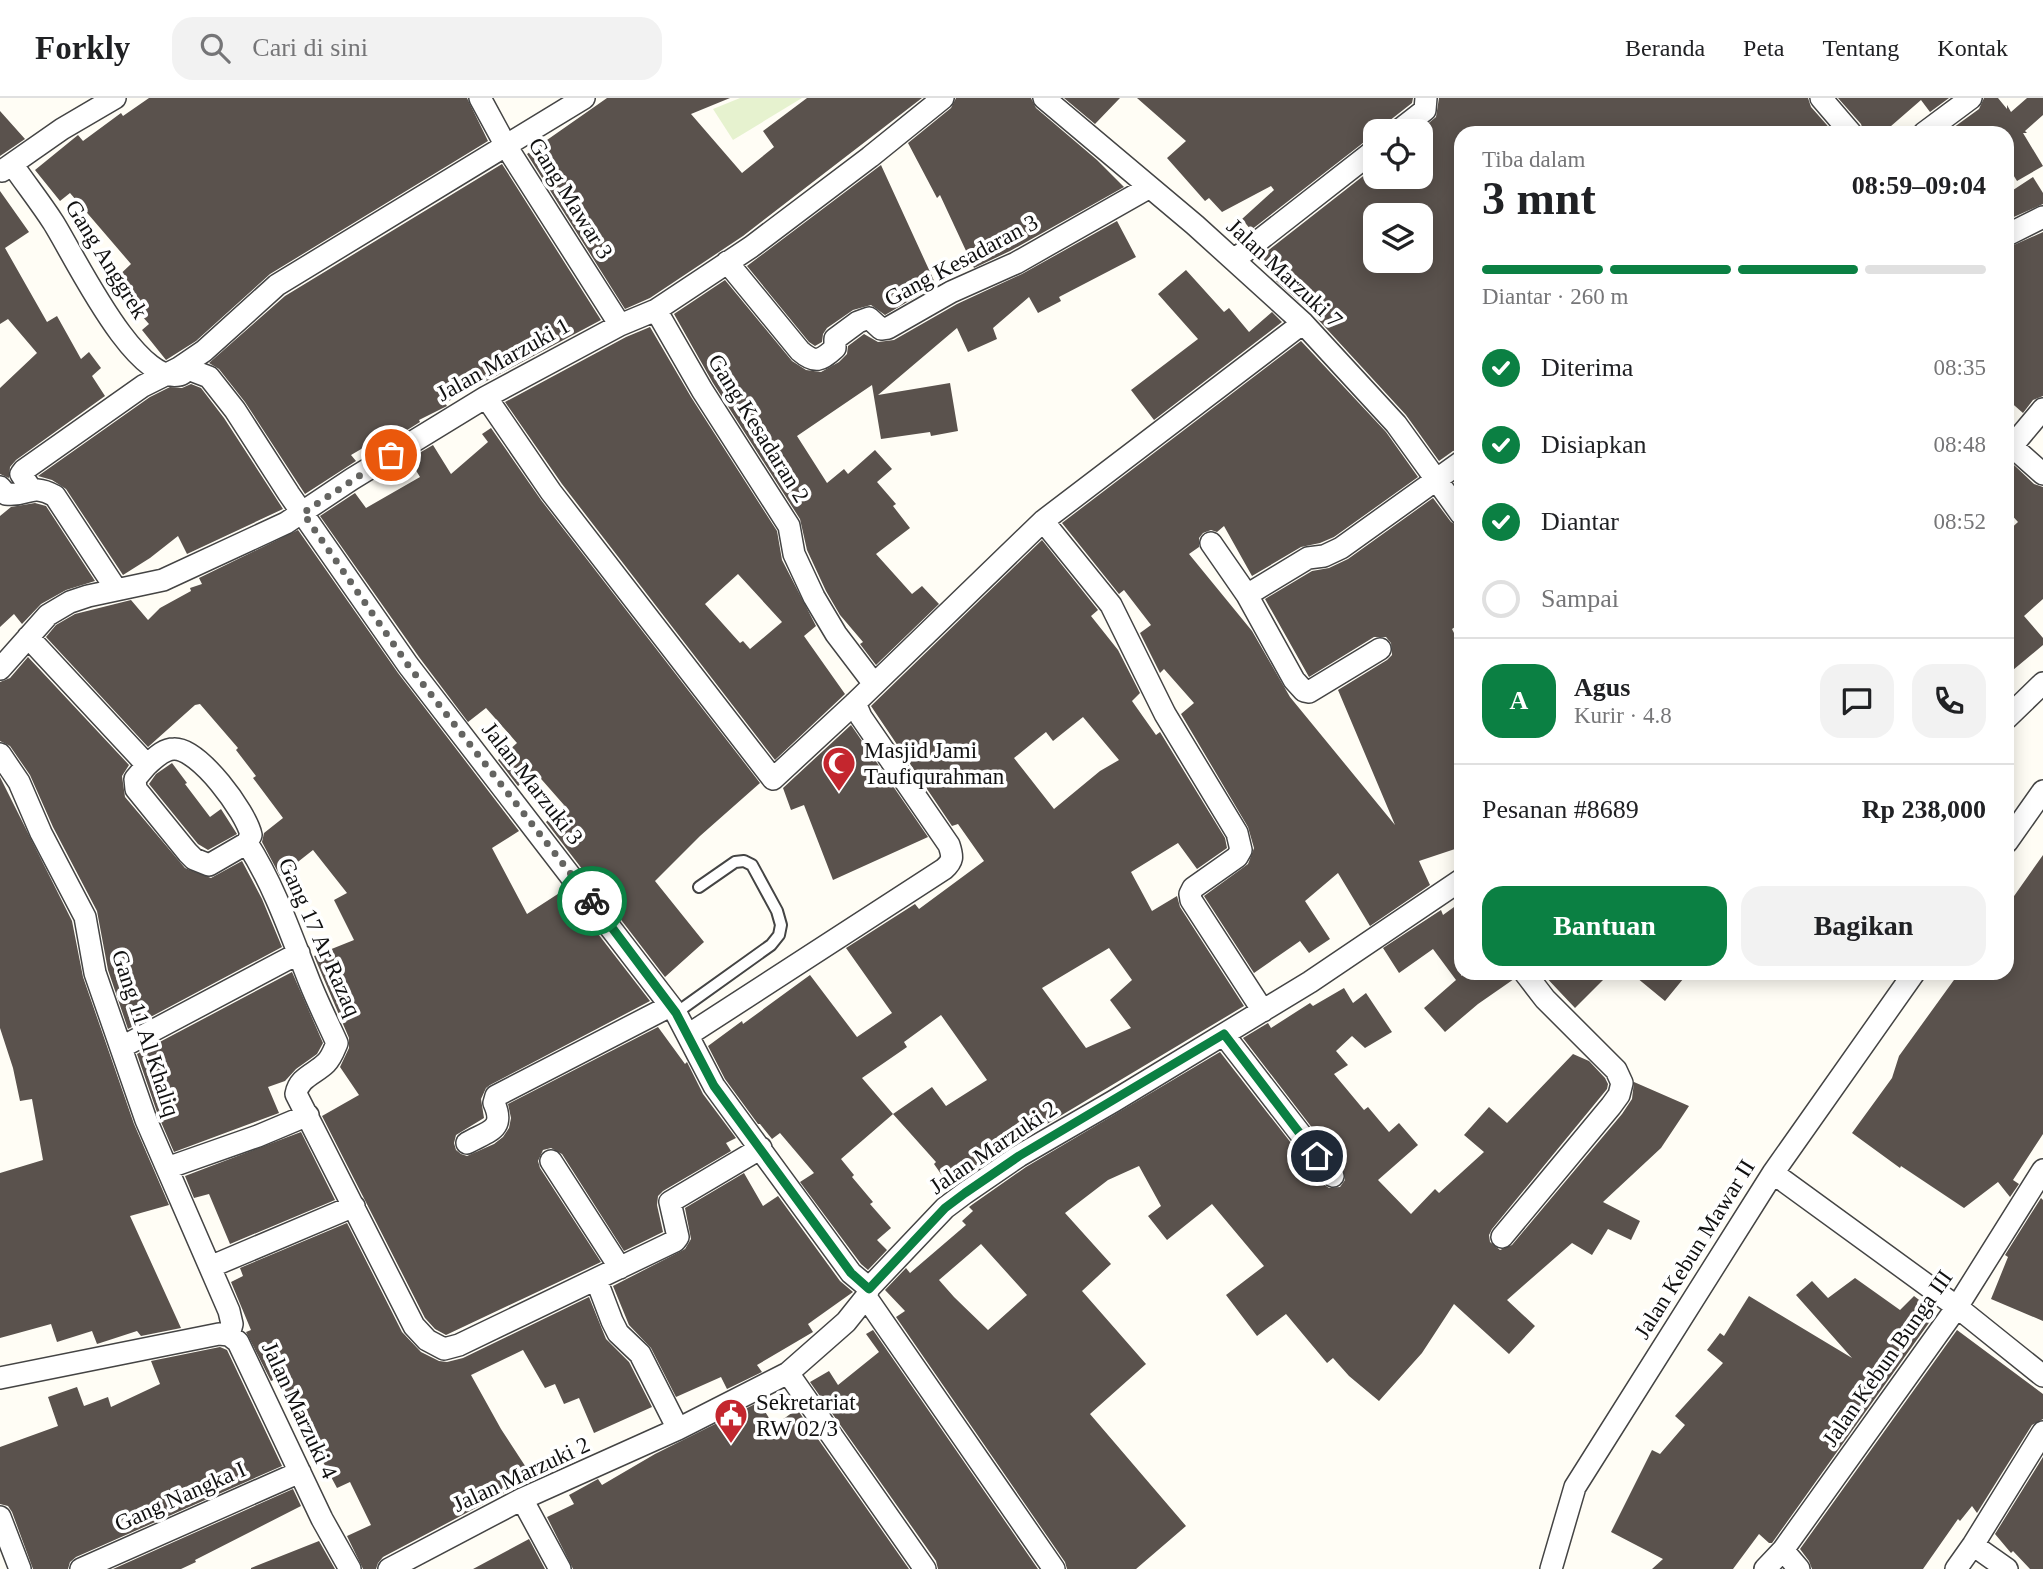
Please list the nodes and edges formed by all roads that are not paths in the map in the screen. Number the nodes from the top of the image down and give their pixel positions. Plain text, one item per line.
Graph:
1 (480, 98) edge
2 (584, 98) edge
3 (943, 98) edge
4 (1044, 98) edge
5 (1426, 98) edge
6 (1821, 98) edge
7 (1971, 98) edge
8 (110, 99) edge
9 (1413, 119) edge
10 (1845, 126) edge
11 (1933, 126) edge
12 (506, 146) junction
13 (1363, 159) edge
14 (6, 168) edge
15 (1148, 188) junction
16 (2043, 217) edge
17 (2014, 232) edge
18 (1234, 260) junction
19 (727, 262) junction
20 (656, 310) junction
21 (1303, 323) junction
22 (620, 325) junction
23 (165, 374) junction
24 (491, 403) junction
25 (2043, 409) edge
26 (2014, 439) edge
27 (2014, 448) edge
28 (1454, 467) edge
29 (2043, 474) edge
30 (1436, 481) junction
31 (0, 487) edge
32 (31, 489) junction
33 (1454, 505) edge
34 (303, 513) junction
35 (1042, 521) junction
36 (1211, 543) dead end
37 (116, 589) junction
38 (1247, 595) junction
39 (28, 638) junction
40 (1380, 649) dead end
41 (0, 669) edge
42 (2043, 683) edge
43 (874, 684) junction
44 (855, 703) junction
45 (2014, 711) edge
46 (0, 754) edge
47 (147, 765) junction
48 (2043, 791) edge
49 (2014, 832) edge
50 (247, 843) junction
51 (699, 887) dead end
52 (1454, 888) edge
53 (299, 953) junction
54 (1530, 980) edge
55 (1909, 980) edge
56 (673, 1009) junction
57 (1263, 1011) junction
58 (1224, 1034) junction
59 (688, 1035) junction
60 (122, 1047) junction
61 (308, 1115) junction
62 (467, 1143) dead end
63 (761, 1148) junction
64 (551, 1161) dead end
65 (167, 1168) junction
66 (2043, 1170) edge
67 (1773, 1173) junction
68 (1333, 1176) dead end
69 (354, 1206) junction
70 (1503, 1237) dead end
71 (210, 1267) junction
72 (620, 1268) junction
73 (596, 1279) junction
74 (868, 1293) junction
75 (1957, 1307) junction
76 (229, 1335) junction
77 (788, 1373) junction
78 (2043, 1376) edge
79 (0, 1378) edge
80 (678, 1429) junction
81 (2043, 1432) edge
82 (300, 1472) junction
83 (522, 1499) junction
84 (0, 1517) edge
85 (1973, 1545) junction
86 (1783, 1550) junction
87 (20, 1569) edge
88 (81, 1569) edge
89 (350, 1569) edge
90 (389, 1569) edge
91 (560, 1569) edge
92 (925, 1569) edge
93 (1054, 1569) edge
94 (1551, 1569) edge
95 (1765, 1569) edge
96 (1799, 1569) edge
97 (1956, 1569) edge
98 (2007, 1569) edge

1 - 12 street, Gang Mawar 3
2 - 12 street
3 - 19 street, Jalan Marzuki 1
4 - 15 street, Jalan Marzuki 7
5 - 9 street
6 - 10 street
7 - 11 street
8 - 14 street
12 - 22 street, Gang Mawar 3
12 - 23 street
13 - 18 street
14 - 23 street, Gang Anggrek
15 - 18 street, Jalan Marzuki 7
15 - 19 street, Gang Kesadaran 3
16 - 17 street
18 - 21 street, Jalan Marzuki 7
19 - 20 street, Jalan Marzuki 1
20 - 22 street, Jalan Marzuki 1
20 - 43 street, Gang Kesadaran 2
21 - 30 street, Jalan Marzuki 7
21 - 35 street
22 - 24 street, Jalan Marzuki 1
23 - 32 street
23 - 34 street, Jalan Marzuki 3
24 - 34 street, Jalan Marzuki 1
24 - 44 street
25 - 26 street
27 - 29 street
28 - 30 street
30 - 33 street, Jalan Marzuki 7
30 - 38 street
31 - 32 street
32 - 37 street
34 - 37 street, Jalan Marzuki 1
34 - 56 street, Jalan Marzuki 3
35 - 43 street
35 - 57 street
36 - 38 street
37 - 39 street, Jalan Marzuki 1
38 - 40 street
39 - 41 street, Jalan Marzuki 1
39 - 47 street
42 - 45 street
43 - 44 street
44 - 59 street
46 - 60 street, Gang 11 Al Khaliq
47 - 50 street
47 - 50 street, Gang 17 Ar Razaq
48 - 49 street
50 - 53 street, Gang 17 Ar Razaq
51 - 56 lane
52 - 57 street, Jalan Marzuki 2
53 - 60 street
53 - 61 street, Gang 17 Ar Razaq
54 - 70 street
55 - 67 street, Jalan Kebun Mawar II
56 - 59 street, Jalan Marzuki 3
56 - 62 street
57 - 58 street, Jalan Marzuki 2
58 - 68 street
58 - 74 street, Jalan Marzuki 2
59 - 63 street, Jalan Marzuki 3
60 - 65 street, Gang 11 Al Khaliq
61 - 65 street
61 - 69 street, Gang 17 Ar Razaq
63 - 72 street
63 - 74 street, Jalan Marzuki 3
64 - 72 street
65 - 71 street, Gang 11 Al Khaliq
66 - 75 street, Jalan Kebun Bunga III
67 - 75 street
67 - 94 street, Jalan Kebun Mawar II
69 - 71 street
69 - 73 street, Gang 17 Ar Razaq
71 - 76 street, Gang 11 Al Khaliq
72 - 73 street
73 - 80 street
74 - 77 street, Jalan Marzuki 2
74 - 93 street, Jalan Marzuki 3
75 - 78 street
75 - 86 street, Jalan Kebun Bunga III
76 - 79 street, Jalan Marzuki 4
76 - 82 street, Jalan Marzuki 4
77 - 80 street, Jalan Marzuki 2
77 - 92 street
80 - 83 street, Jalan Marzuki 2
81 - 85 street
82 - 88 street, Gang Nangka I
82 - 89 street, Jalan Marzuki 4
83 - 90 street, Jalan Marzuki 2
83 - 91 street
84 - 87 street
85 - 97 street
85 - 98 street
86 - 95 street, Jalan Kebun Bunga III
86 - 96 street

